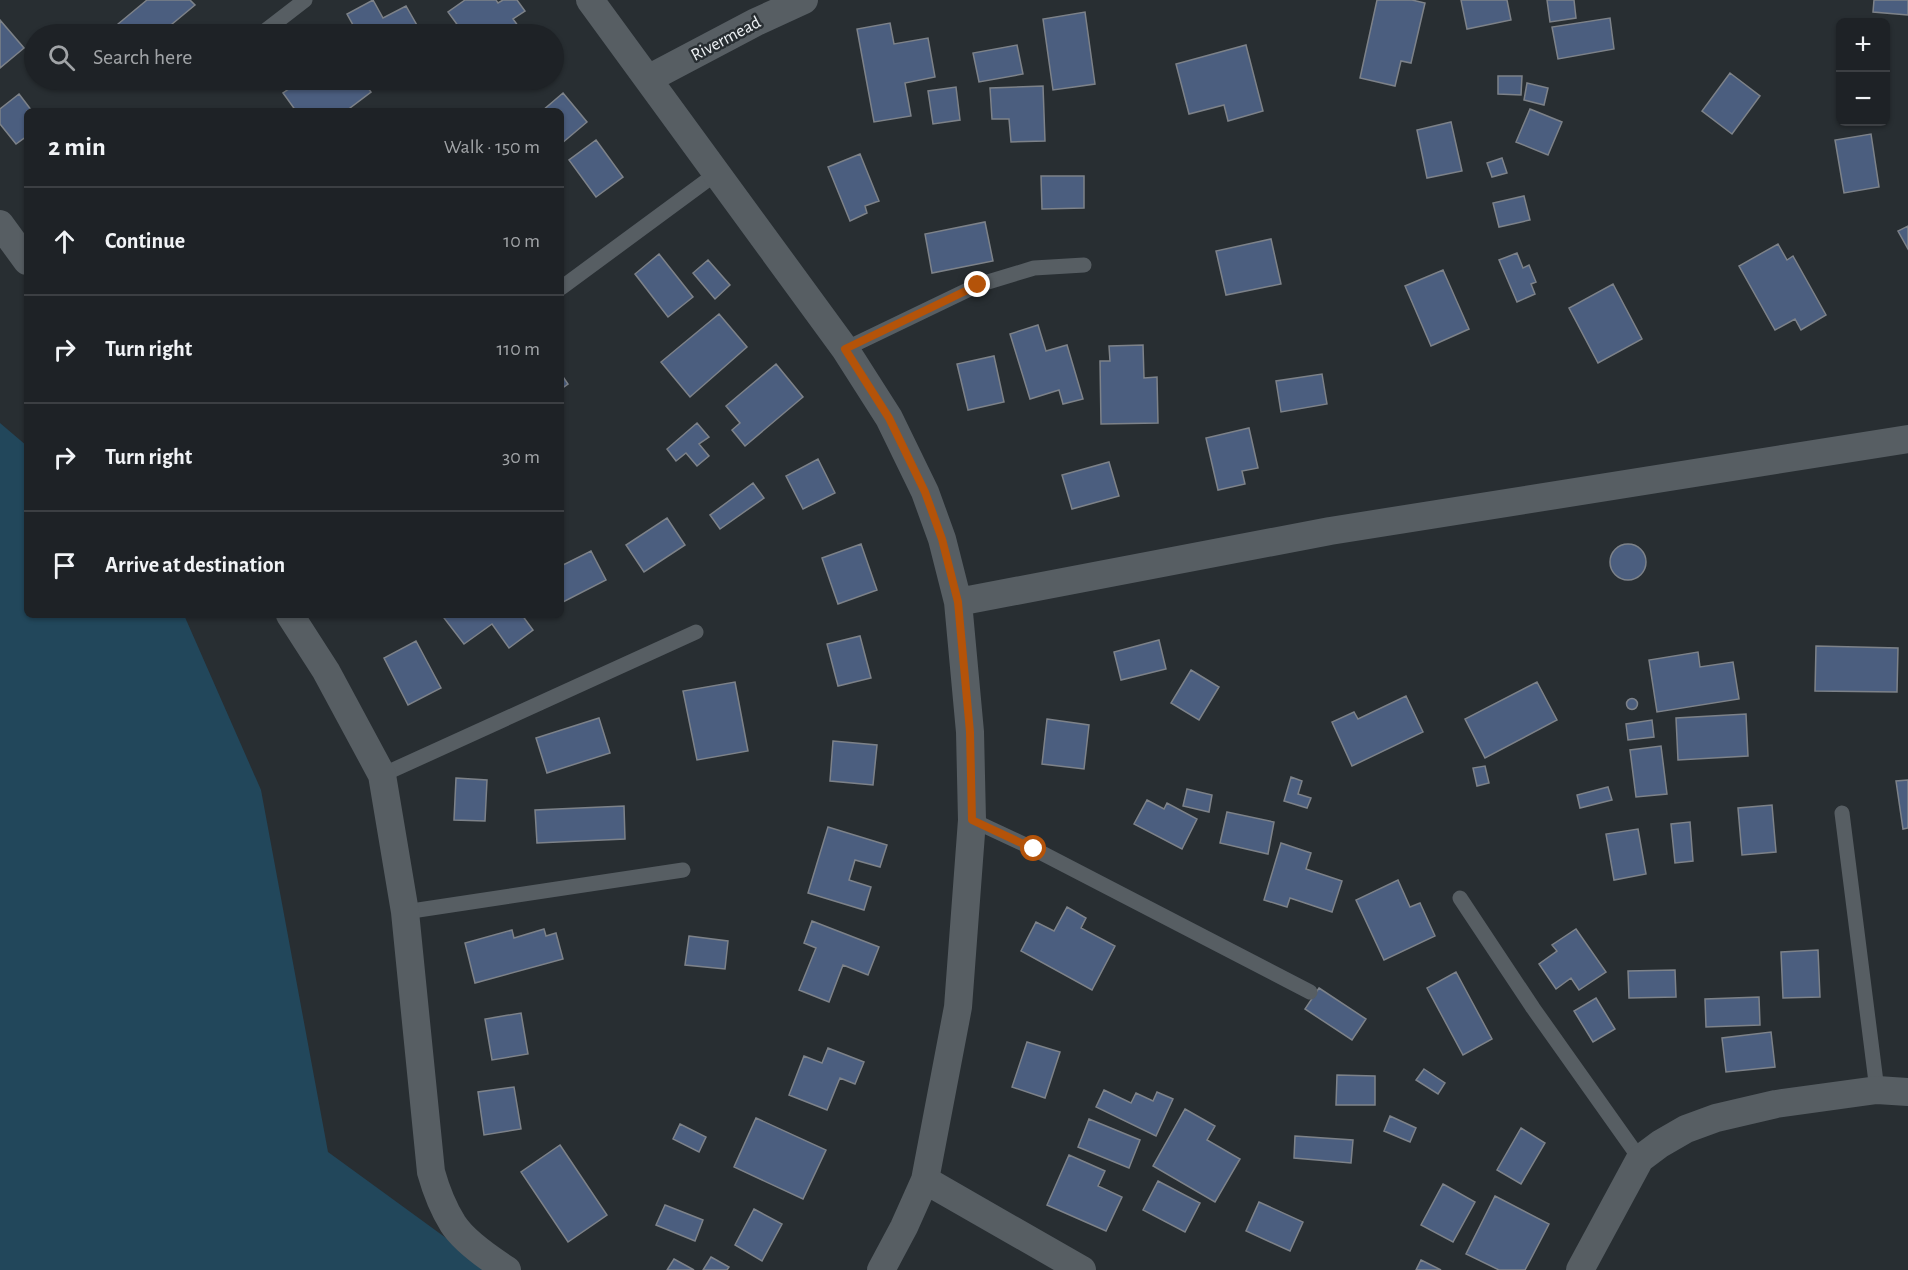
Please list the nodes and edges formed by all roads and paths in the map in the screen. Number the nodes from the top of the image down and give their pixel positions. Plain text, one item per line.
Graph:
1 (305, 0) edge
2 (590, 0) edge
3 (804, 0) edge
4 (274, 24) edge
5 (648, 79) junction
6 (717, 173) junction
7 (0, 224) edge
8 (24, 257) edge
9 (1084, 265) dead end
10 (564, 286) edge
11 (845, 349) junction
12 (1908, 438) edge
13 (958, 602) junction
14 (292, 618) edge
15 (696, 632) dead end
16 (382, 776) junction
17 (1842, 813) dead end
18 (972, 820) junction
19 (683, 870) dead end
20 (1460, 898) dead end
21 (405, 912) junction
22 (1310, 992) dead end
23 (1877, 1090) junction
24 (1908, 1092) edge
25 (1640, 1159) junction
26 (925, 1180) junction
27 (507, 1270) edge
28 (881, 1270) edge
29 (1082, 1270) edge
30 (1580, 1270) edge

1 - 4 lane
2 - 5 street
3 - 5 street, Rivermead
5 - 6 street
6 - 10 lane
6 - 11 street
7 - 8 street
9 - 11 lane
11 - 13 street
12 - 13 street
13 - 18 street
14 - 16 street
15 - 16 lane
16 - 21 street
17 - 23 lane
18 - 22 lane
18 - 26 street
19 - 21 lane
20 - 25 lane
21 - 27 street
23 - 24 street
23 - 25 street
25 - 30 street
26 - 28 street
26 - 29 street

